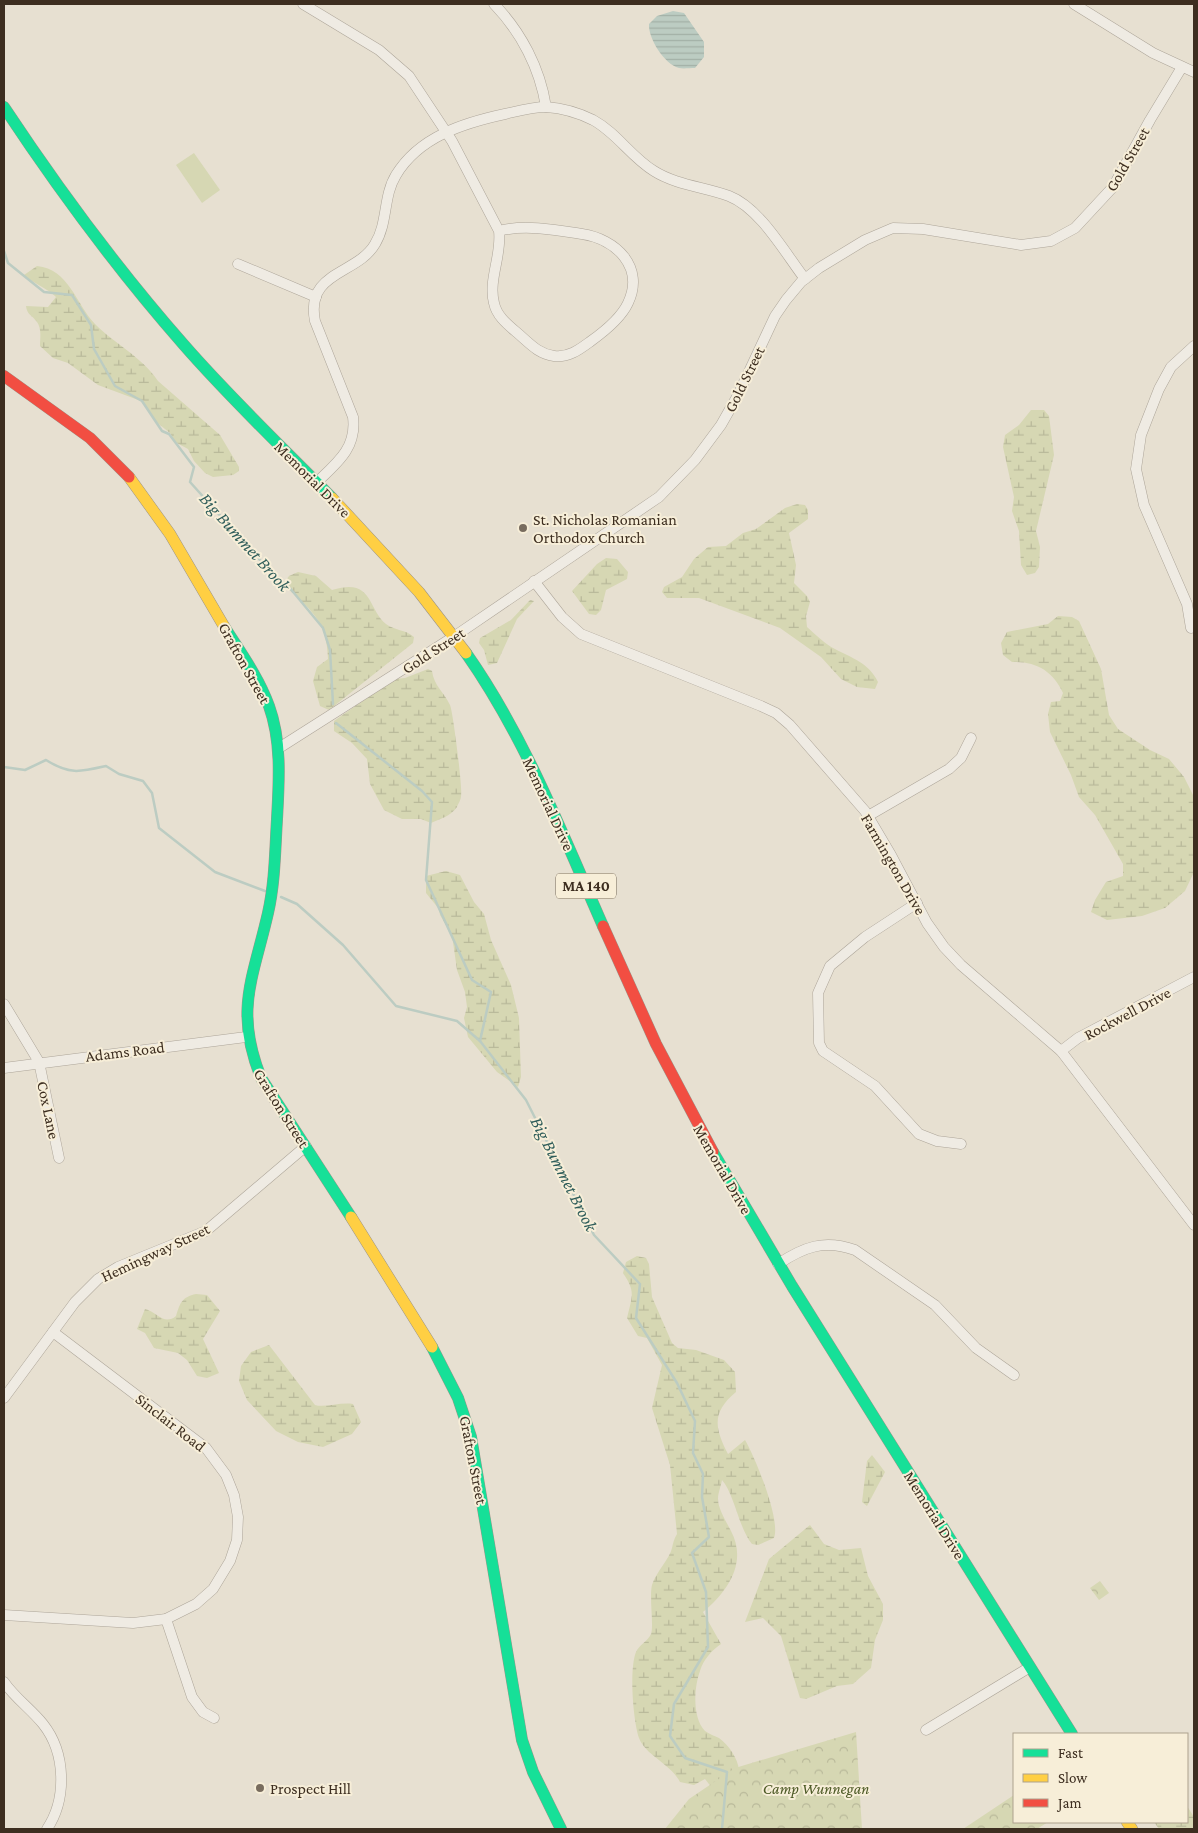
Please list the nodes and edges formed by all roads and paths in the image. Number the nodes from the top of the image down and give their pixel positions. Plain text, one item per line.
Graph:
1 (303, 4) edge
2 (494, 4) edge
3 (1074, 4) edge
4 (1182, 67) junction
5 (1194, 72) edge
6 (4, 107) edge
7 (546, 107) junction
8 (446, 131) junction
9 (499, 232) junction
10 (238, 264) dead end
11 (805, 279) junction
12 (316, 297) junction
13 (1194, 346) edge
14 (4, 376) edge
15 (316, 483) junction
16 (534, 582) junction
17 (1192, 628) dead end
18 (455, 636) junction
19 (971, 738) dead end
20 (279, 748) junction
21 (868, 816) junction
22 (917, 903) junction
23 (1194, 977) edge
24 (4, 1004) edge
25 (246, 1037) junction
26 (1061, 1051) junction
27 (39, 1062) junction
28 (4, 1068) edge
29 (961, 1144) dead end
30 (306, 1146) junction
31 (59, 1158) dead end
32 (1194, 1225) edge
33 (778, 1264) junction
34 (52, 1332) junction
35 (1014, 1375) dead end
36 (4, 1398) edge
37 (4, 1616) edge
38 (166, 1619) junction
39 (1030, 1667) junction
40 (4, 1682) edge
41 (214, 1718) dead end
42 (926, 1730) dead end
43 (1071, 1733) edge
44 (47, 1829) edge
45 (561, 1829) edge

1 - 8 street
2 - 7 street
3 - 4 street
4 - 5 street
4 - 11 street, Gold Street
6 - 15 main road, Memorial Drive / MA 140
7 - 8 street
7 - 11 street
8 - 9 street
8 - 12 street
9 - 9 street
10 - 12 street
11 - 16 street, Gold Street
12 - 15 street
13 - 17 street
14 - 20 main road, Grafton Street
15 - 18 main road, Memorial Drive / MA 140
16 - 18 street, Gold Street
16 - 21 street, Farmington Drive
18 - 20 street, Gold Street
18 - 33 main road, Memorial Drive / MA 140
19 - 21 street
20 - 25 main road, Grafton Street
21 - 22 street, Farmington Drive
22 - 26 street, Farmington Drive
22 - 29 street
23 - 26 street, Rockwell Drive
24 - 27 street, Cox Lane
25 - 27 street, Adams Road
25 - 30 main road, Grafton Street
26 - 32 street, Farmington Drive
27 - 28 street, Adams Road
27 - 31 street, Cox Lane
30 - 34 street, Hemingway Street
30 - 45 main road, Grafton Street
33 - 35 street
33 - 39 main road, Memorial Drive / MA 140
34 - 36 street, Hemingway Street
34 - 38 street, Sinclair Road
37 - 38 street, Sinclair Road
38 - 41 street
39 - 42 street
39 - 43 main road, Memorial Drive / MA 140
40 - 44 street

